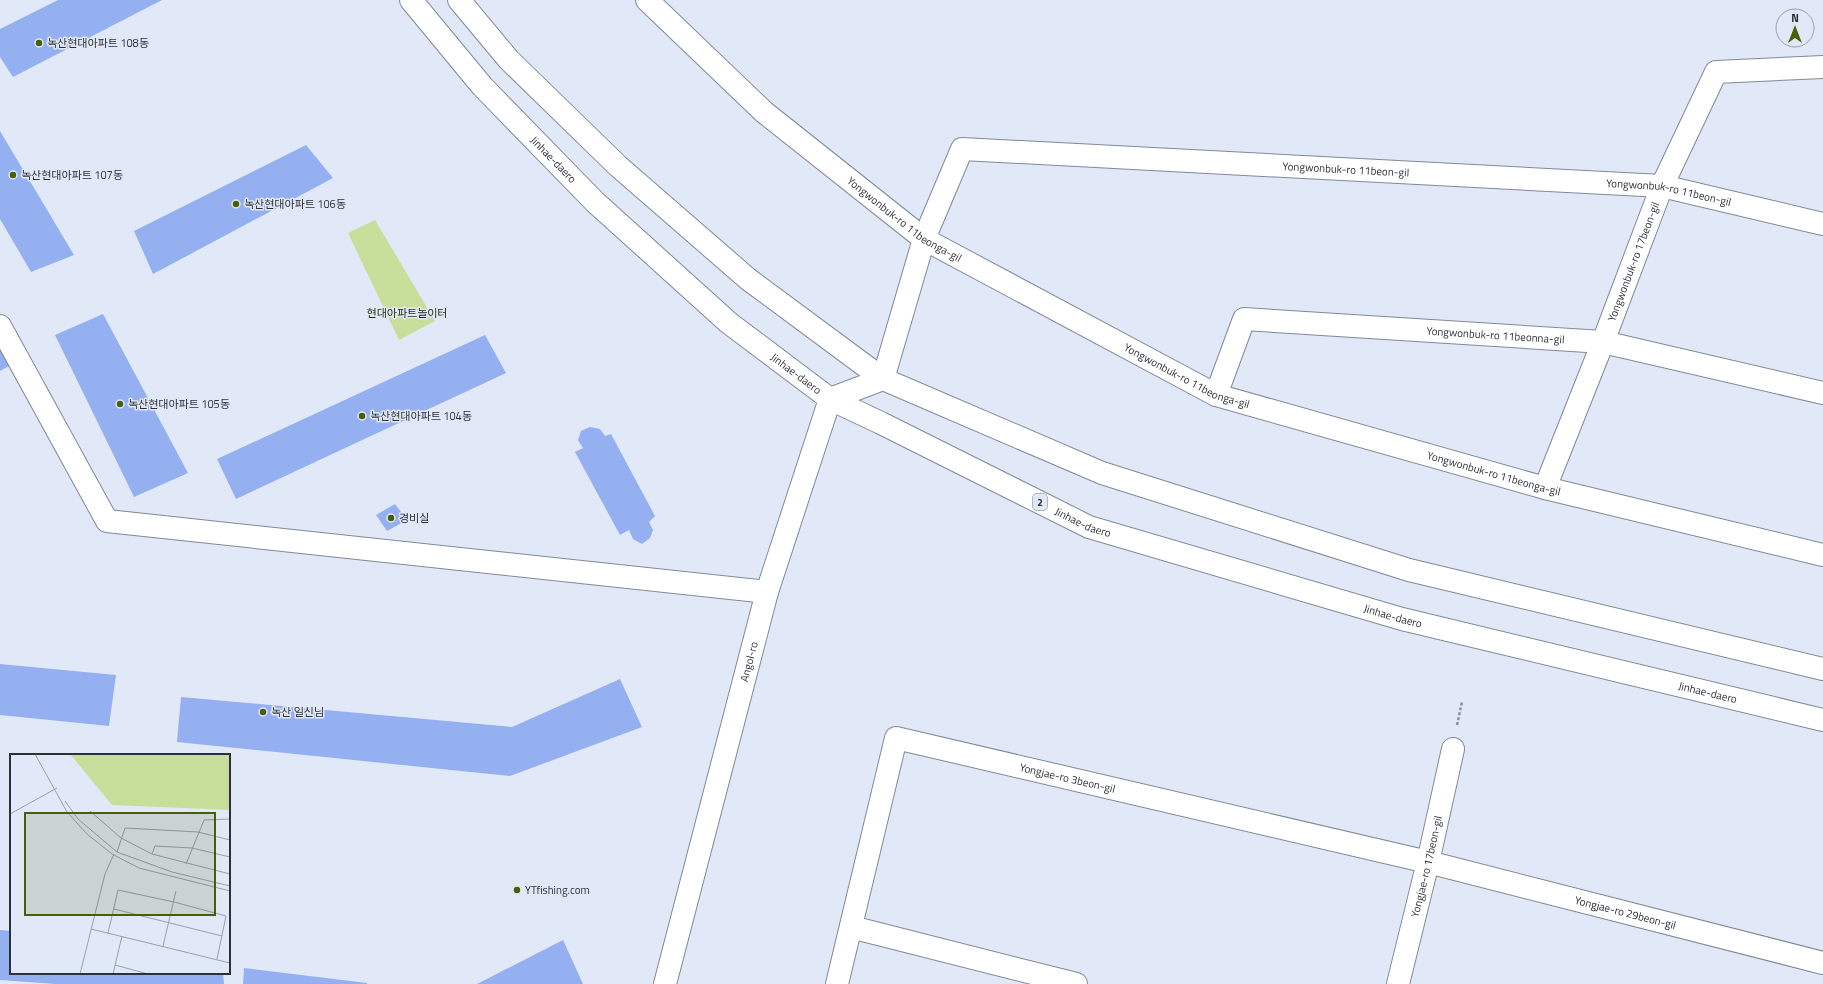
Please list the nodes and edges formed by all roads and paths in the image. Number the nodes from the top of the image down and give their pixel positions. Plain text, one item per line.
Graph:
1 (411, 0) edge
2 (460, 0) edge
3 (647, 0) edge
4 (1823, 67) edge
5 (1662, 186) junction
6 (1823, 224) edge
7 (924, 239) junction
8 (0, 326) edge
9 (1604, 342) junction
10 (883, 379) junction
11 (1823, 393) edge
12 (1216, 395) junction
13 (830, 399) junction
14 (1545, 488) junction
15 (1823, 555) edge
16 (767, 592) junction
17 (1823, 669) edge
18 (1823, 720) edge
19 (1453, 748) dead end
20 (1428, 862) junction
21 (851, 927) junction
22 (1823, 963) edge
23 (665, 984) edge
24 (837, 984) edge
25 (1076, 984) edge
26 (1398, 984) edge

1 - 13 street, Jinhae-daero / 2
2 - 10 street
3 - 7 street, Yongwonbuk-ro 11beonga-gil
4 - 5 street, Yongwonbuk-ro 17beon-gil
5 - 6 street, Yongwonbuk-ro 11beon-gil
5 - 7 street, Yongwonbuk-ro 11beon-gil
5 - 9 street, Yongwonbuk-ro 17beon-gil
7 - 10 street
7 - 12 street, Yongwonbuk-ro 11beonga-gil
8 - 16 street
9 - 11 street, Yongwonbuk-ro 11beonna-gil
9 - 12 street, Yongwonbuk-ro 11beonna-gil
9 - 14 street, Yongwonbuk-ro 17beon-gil
10 - 13 street
10 - 17 street
12 - 14 street, Yongwonbuk-ro 11beonga-gil
13 - 16 street, Angol-ro
13 - 18 street, Jinhae-daero / 2
14 - 15 street, Yongwonbuk-ro 11beonga-gil
16 - 23 street, Angol-ro
19 - 20 street, Yongjae-ro 17beon-gil
20 - 21 street, Yongjae-ro 3beon-gil
20 - 22 street, Yongjae-ro 29beon-gil
20 - 26 street, Yongjae-ro 17beon-gil
21 - 24 street, Yongjae-ro 3beon-gil
21 - 25 street

